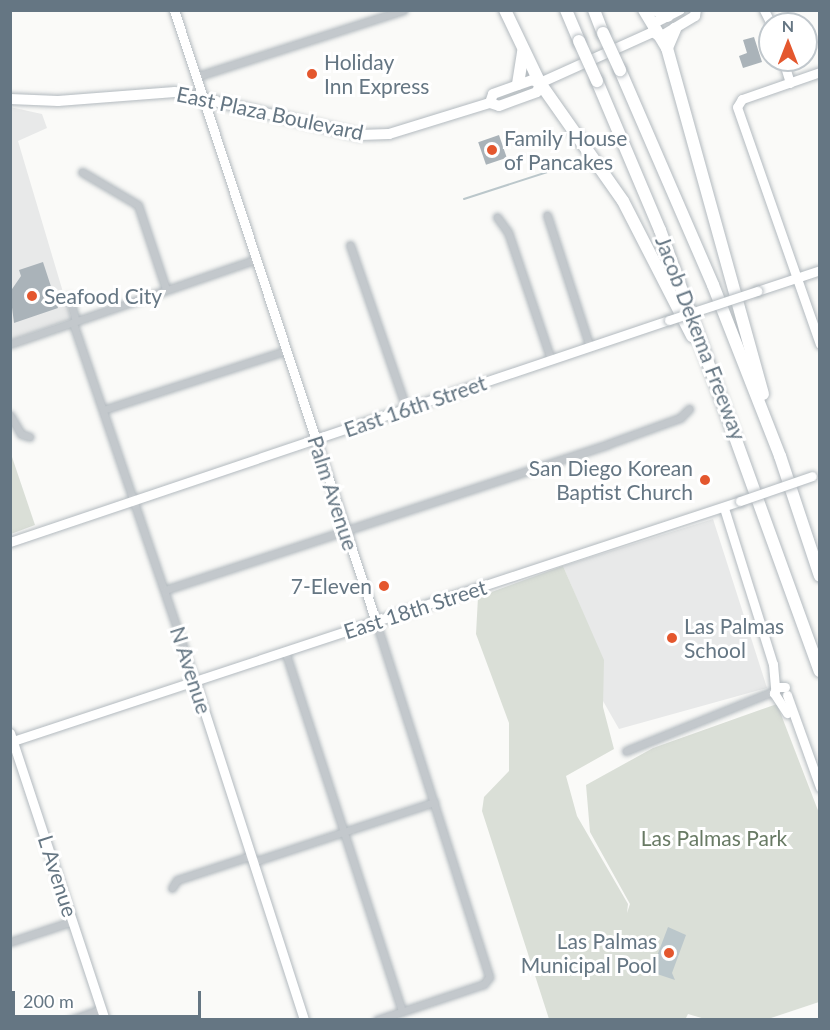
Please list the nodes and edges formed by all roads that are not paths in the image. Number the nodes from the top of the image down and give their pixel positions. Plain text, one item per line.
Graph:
1 (174, 10) edge
2 (375, 10) edge
3 (404, 10) edge
4 (506, 10) edge
5 (566, 10) edge
6 (594, 10) edge
7 (644, 10) edge
8 (656, 10) edge
9 (696, 10) edge
10 (674, 13) edge
11 (378, 19) junction
12 (675, 29) junction
13 (653, 32) junction
14 (667, 48) junction
15 (523, 50) junction
16 (787, 72) edge
17 (819, 72) edge
18 (195, 77) junction
19 (540, 83) junction
20 (790, 83) junction
21 (518, 84) junction
22 (202, 96) junction
23 (10, 99) edge
24 (490, 103) junction
25 (82, 172) dead end
26 (547, 215) dead end
27 (497, 217) dead end
28 (350, 245) dead end
29 (256, 259) junction
30 (819, 270) edge
31 (797, 277) junction
32 (166, 289) junction
33 (69, 297) dead end
34 (75, 322) junction
35 (10, 344) edge
36 (819, 344) edge
37 (590, 347) junction
38 (285, 351) junction
39 (551, 360) junction
40 (406, 408) junction
41 (689, 409) dead end
42 (103, 410) junction
43 (10, 415) edge
44 (30, 437) dead end
45 (316, 441) junction
46 (745, 455) junction
47 (780, 456) junction
48 (816, 475) edge
49 (135, 501) junction
50 (724, 508) junction
51 (346, 531) junction
52 (10, 542) edge
53 (819, 576) edge
54 (165, 590) junction
55 (375, 622) junction
56 (285, 651) junction
57 (819, 671) edge
58 (195, 682) junction
59 (780, 693) junction
60 (11, 739) edge
61 (626, 751) dead end
62 (819, 787) edge
63 (434, 802) junction
64 (344, 831) junction
65 (251, 859) junction
66 (172, 888) dead end
67 (73, 921) junction
68 (10, 942) edge
69 (101, 1009) junction
70 (402, 1011) junction
71 (70, 1020) edge
72 (105, 1020) edge
73 (304, 1020) edge
74 (377, 1020) edge

1 - 18 street, Palm Avenue
2 - 11 street
3 - 11 street
4 - 15 highway
5 - 46 highway, Jacob Dekema Freeway, bridge
6 - 47 highway, Jacob Dekema Freeway, bridge
7 - 13 highway
8 - 10 highway
9 - 12 main road
10 - 13 main road, East Plaza Boulevard
11 - 18 street
12 - 13 main road, East Plaza Boulevard
12 - 14 highway
13 - 14 highway
13 - 19 main road, East Plaza Boulevard
14 - 47 highway
15 - 19 highway
15 - 21 highway
16 - 20 street
17 - 20 street
18 - 22 street, Palm Avenue
19 - 21 main road, East Plaza Boulevard
19 - 24 main road, East Plaza Boulevard
19 - 46 highway
20 - 31 street
21 - 24 main road, East Plaza Boulevard
22 - 23 main road, East Plaza Boulevard
22 - 24 main road, East Plaza Boulevard
22 - 29 street, Palm Avenue
25 - 32 street
26 - 37 street
27 - 39 street
28 - 40 street
29 - 32 street
29 - 38 street, Palm Avenue
30 - 31 street, East 16th Street
31 - 36 street
31 - 37 street, East 16th Street, bridge
32 - 34 street
33 - 34 street, N Avenue
34 - 35 street
34 - 42 street, N Avenue
37 - 39 street, East 16th Street
38 - 42 street
38 - 45 street, Palm Avenue
39 - 40 street, East 16th Street
40 - 45 street, East 16th Street
41 - 51 street
42 - 49 street, N Avenue
43 - 44 street
45 - 49 street, East 16th Street
45 - 51 street, Palm Avenue
46 - 57 highway, Jacob Dekema Freeway
47 - 53 highway, Jacob Dekema Freeway
48 - 50 street, East 18th Street, bridge
49 - 52 street, East 16th Street
49 - 54 street, N Avenue
50 - 55 street, East 18th Street
50 - 59 street
51 - 54 street
51 - 55 street, Palm Avenue
54 - 58 street, N Avenue
55 - 56 street, East 18th Street
55 - 63 street, Palm Avenue
56 - 58 street, East 18th Street
56 - 64 street
58 - 60 street, East 18th Street
58 - 65 street, N Avenue
59 - 61 street
59 - 62 street
60 - 67 street, L Avenue
63 - 64 street
63 - 70 street, Palm Avenue
64 - 65 street
64 - 70 street
65 - 66 street
65 - 73 street, N Avenue
67 - 68 street
67 - 69 street, L Avenue
69 - 71 street
69 - 72 street, L Avenue
70 - 74 street

